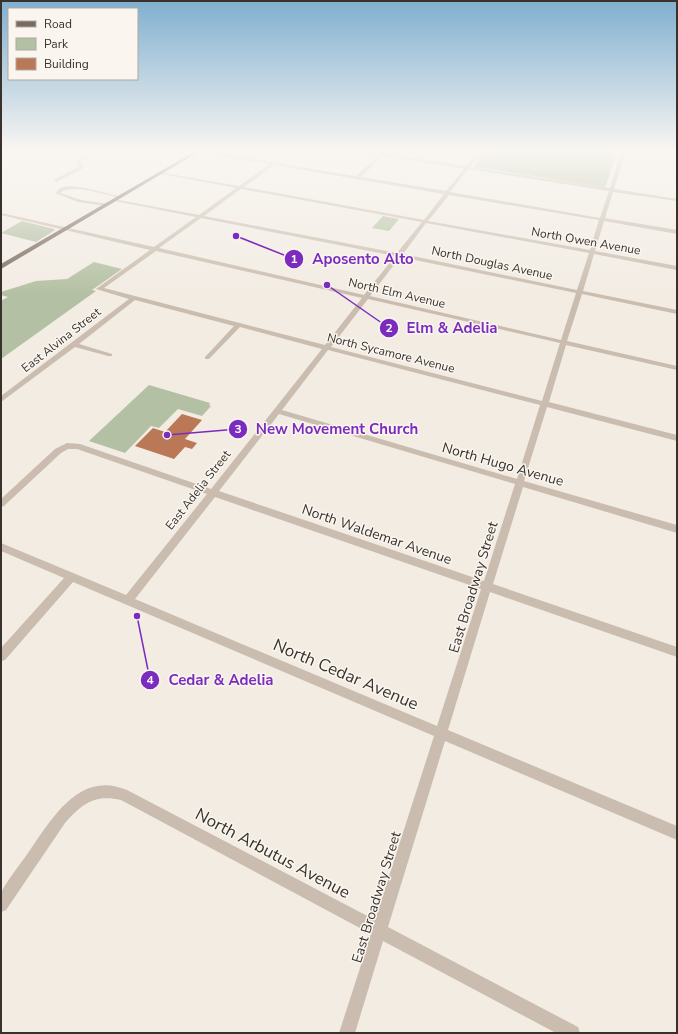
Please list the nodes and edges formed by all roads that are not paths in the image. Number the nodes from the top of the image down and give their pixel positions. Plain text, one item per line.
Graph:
1 (71, 198) edge
2 (118, 198) edge
3 (225, 198) edge
4 (296, 198) edge
5 (443, 198) edge
6 (478, 198) edge
7 (608, 198) edge
8 (665, 198) edge
9 (115, 200) junction
10 (677, 200) edge
11 (106, 205) junction
12 (1, 214) edge
13 (200, 216) junction
14 (602, 219) junction
15 (425, 222) junction
16 (65, 229) junction
17 (677, 232) edge
18 (154, 249) junction
19 (592, 252) junction
20 (399, 255) junction
21 (1, 267) edge
22 (677, 268) edge
23 (99, 289) joint
24 (579, 292) junction
25 (365, 297) junction
26 (134, 298) junction
27 (677, 312) edge
28 (239, 325) junction
29 (564, 342) junction
30 (74, 344) junction
31 (326, 348) junction
32 (110, 355) dead end
33 (207, 358) dead end
34 (677, 368) edge
35 (1, 400) edge
36 (544, 404) junction
37 (276, 411) junction
38 (677, 438) edge
39 (520, 483) junction
40 (213, 492) junction
41 (1, 504) edge
42 (677, 529) edge
43 (1, 547) edge
44 (71, 577) junction
45 (488, 587) junction
46 (128, 601) junction
47 (677, 652) edge
48 (1, 656) edge
49 (442, 734) junction
50 (677, 833) edge
51 (1, 906) edge
52 (380, 930) junction
53 (347, 1033) edge
54 (572, 1033) edge

1 - 11 street
2 - 9 main road
3 - 13 street, East Alvina Street
4 - 15 street, North Owen Avenue
5 - 15 street, East Adelia Street
6 - 14 street
7 - 14 street, East Broadway Street
8 - 10 street
9 - 11 main road
9 - 13 street, North Douglas Avenue
11 - 16 main road
12 - 16 street, North Elm Avenue
13 - 18 street, East Alvina Street
13 - 20 street, North Douglas Avenue
14 - 17 street
14 - 19 street, East Broadway Street
15 - 19 street, North Owen Avenue
15 - 20 street, East Adelia Street
16 - 18 street, North Elm Avenue
16 - 21 main road
18 - 23 street, East Alvina Street
18 - 25 street, North Elm Avenue
19 - 22 street, North Owen Avenue
19 - 24 street, East Broadway Street
20 - 24 street, North Douglas Avenue
20 - 25 street, East Adelia Street
23 - 26 street, North Sycamore Avenue
24 - 27 street, North Douglas Avenue
24 - 29 street, East Broadway Street
25 - 29 street, North Elm Avenue
25 - 31 street, East Adelia Street
26 - 28 street, North Sycamore Avenue
26 - 30 street, East Alvina Street
28 - 31 street, North Sycamore Avenue
28 - 33 street
29 - 34 street, North Elm Avenue
29 - 36 street, East Broadway Street
30 - 32 street
30 - 35 street, East Alvina Street
31 - 36 street, North Sycamore Avenue
31 - 37 street, East Adelia Street
36 - 38 street, North Sycamore Avenue
36 - 39 street, East Broadway Street
37 - 39 street, North Hugo Avenue
37 - 40 street, East Adelia Street
39 - 42 street, North Hugo Avenue
39 - 45 street, East Broadway Street
40 - 41 street, North Waldemar Avenue
40 - 45 street, North Waldemar Avenue
40 - 46 street, East Adelia Street
43 - 44 street, North Cedar Avenue
44 - 46 street, North Cedar Avenue
44 - 48 street
45 - 47 street, North Waldemar Avenue
45 - 49 street, East Broadway Street
46 - 49 street, North Cedar Avenue
49 - 50 street, North Cedar Avenue
49 - 52 street, East Broadway Street
51 - 52 street, North Arbutus Avenue
52 - 53 street, East Broadway Street
52 - 54 street, North Arbutus Avenue

